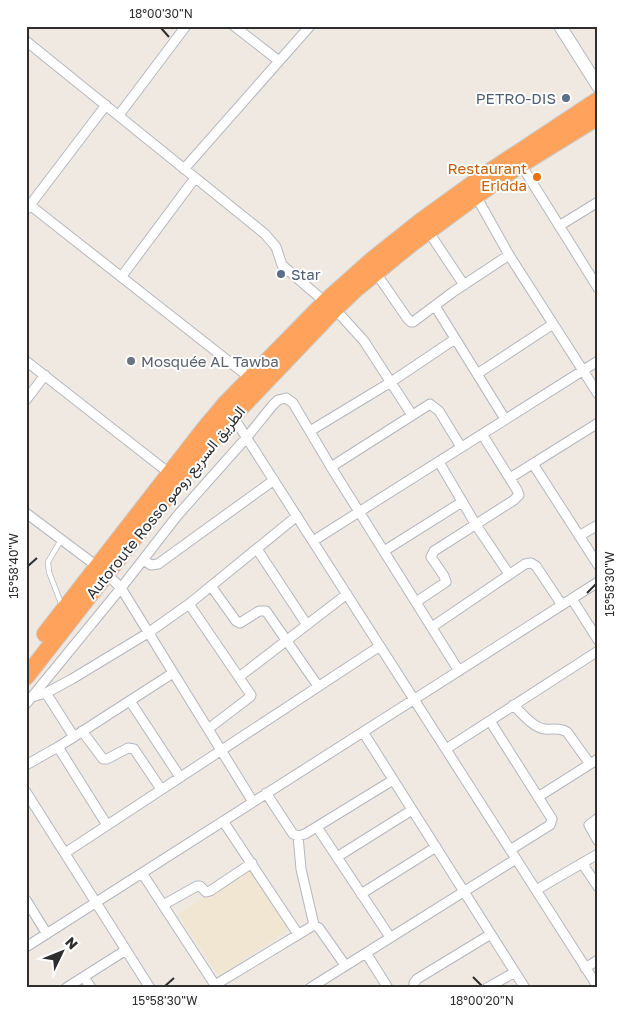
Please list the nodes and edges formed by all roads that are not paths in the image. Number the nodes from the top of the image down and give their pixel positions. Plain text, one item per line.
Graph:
1 (186, 26) edge
2 (234, 26) edge
3 (310, 26) edge
4 (560, 26) edge
5 (26, 41) edge
6 (279, 61) junction
7 (598, 86) edge
8 (598, 100) edge
9 (106, 106) junction
10 (119, 115) junction
11 (598, 117) edge
12 (518, 159) junction
13 (184, 169) junction
14 (195, 178) junction
15 (476, 196) junction
16 (598, 202) edge
17 (27, 206) edge
18 (559, 226) junction
19 (428, 231) junction
20 (510, 255) junction
21 (376, 272) junction
22 (122, 276) junction
23 (464, 285) junction
24 (598, 288) edge
25 (330, 306) junction
26 (435, 306) junction
27 (553, 324) junction
28 (455, 339) junction
29 (26, 361) edge
30 (598, 361) edge
31 (583, 370) junction
32 (477, 374) junction
33 (45, 375) junction
34 (250, 378) junction
35 (391, 382) junction
36 (598, 394) edge
37 (26, 400) edge
38 (229, 410) junction
39 (412, 415) junction
40 (505, 420) junction
41 (598, 423) edge
42 (310, 431) junction
43 (482, 434) junction
44 (247, 437) junction
45 (461, 447) junction
46 (439, 462) junction
47 (533, 464) junction
48 (331, 467) junction
49 (169, 473) junction
50 (510, 478) junction
51 (274, 480) junction
52 (462, 502) junction
53 (359, 512) junction
54 (26, 513) edge
55 (297, 516) junction
56 (476, 525) junction
57 (598, 525) edge
58 (579, 536) junction
59 (61, 539) junction
60 (313, 541) junction
61 (256, 550) junction
62 (384, 551) junction
63 (143, 560) junction
64 (598, 565) edge
65 (101, 570) junction
66 (510, 574) junction
67 (598, 582) edge
68 (211, 586) junction
69 (121, 588) junction
70 (347, 594) junction
71 (572, 599) junction
72 (416, 602) junction
73 (189, 604) junction
74 (562, 605) junction
75 (64, 609) junction
76 (307, 625) junction
77 (432, 627) junction
78 (148, 632) junction
79 (287, 640) junction
80 (598, 640) edge
81 (380, 646) junction
82 (598, 651) edge
83 (26, 659) edge
84 (459, 671) junction
85 (173, 673) junction
86 (26, 676) edge
87 (239, 677) junction
88 (318, 686) junction
89 (46, 692) junction
90 (414, 699) junction
91 (29, 701) edge
92 (130, 701) junction
93 (514, 705) junction
94 (490, 721) junction
95 (208, 729) junction
96 (363, 732) junction
97 (78, 734) junction
98 (58, 747) junction
99 (446, 749) junction
100 (221, 750) junction
101 (594, 761) edge
102 (26, 765) edge
103 (180, 777) junction
104 (393, 780) junction
105 (162, 789) junction
106 (26, 792) edge
107 (266, 793) junction
108 (538, 797) junction
109 (253, 802) junction
110 (412, 810) junction
111 (598, 818) edge
112 (223, 821) junction
113 (107, 825) junction
114 (318, 827) junction
115 (298, 836) junction
116 (598, 841) edge
117 (436, 847) junction
118 (510, 850) junction
119 (65, 853) junction
120 (598, 854) edge
121 (337, 856) junction
122 (516, 859) junction
123 (252, 863) junction
124 (582, 863) junction
125 (142, 873) junction
126 (598, 887) edge
127 (536, 890) junction
128 (464, 891) junction
129 (361, 894) junction
130 (26, 900) edge
131 (96, 902) junction
132 (163, 905) junction
133 (314, 925) junction
134 (46, 934) junction
135 (298, 934) junction
136 (492, 934) junction
137 (390, 938) junction
138 (26, 947) edge
139 (126, 950) junction
140 (366, 953) junction
141 (598, 960) edge
142 (345, 965) junction
143 (585, 968) junction
144 (515, 972) junction
145 (84, 977) junction
146 (321, 985) edge
147 (216, 987) edge
148 (598, 987) edge
149 (66, 988) edge
150 (91, 988) edge
151 (150, 988) edge
152 (310, 988) edge
153 (388, 988) edge
154 (414, 988) edge
155 (487, 988) edge
156 (526, 988) edge

1 - 10 street
2 - 6 street
3 - 6 street
4 - 7 street
5 - 9 street
6 - 13 street
8 - 12 highway, Autoroute Rosso الطريق السريع روصو
9 - 10 street
9 - 17 street
10 - 13 street
11 - 12 highway, Autoroute Rosso الطريق السريع روصو
12 - 15 highway, Autoroute Rosso الطريق السريع روصو
12 - 18 street
12 - 25 highway, Autoroute Rosso الطريق السريع روصو
13 - 14 street
14 - 22 street
14 - 25 street
15 - 19 highway, Autoroute Rosso الطريق السريع روصو
15 - 20 street
16 - 18 street
17 - 22 street
18 - 24 street
19 - 21 highway, Autoroute Rosso الطريق السريع روصو
19 - 23 street
20 - 23 street
20 - 27 street
21 - 25 highway, Autoroute Rosso الطريق السريع روصو
21 - 26 street
22 - 34 street
23 - 26 street
25 - 34 highway, Autoroute Rosso الطريق السريع روصو
25 - 35 street
25 - 38 highway, Autoroute Rosso الطريق السريع روصو
26 - 28 street
27 - 31 street
27 - 32 street
28 - 32 street
28 - 35 street
29 - 33 street
30 - 31 street
31 - 36 street
31 - 40 street
32 - 40 street
33 - 37 street
33 - 49 street
34 - 38 highway, Autoroute Rosso الطريق السريع روصو
35 - 39 street
35 - 42 street
38 - 44 street
38 - 49 highway, Autoroute Rosso الطريق السريع روصو
38 - 65 highway, Autoroute Rosso الطريق السريع روصو
39 - 45 street
39 - 48 street
40 - 43 street
41 - 47 street
42 - 44 street
42 - 48 street
43 - 45 street
43 - 50 street
44 - 51 street
44 - 63 street
45 - 46 street
46 - 52 street
46 - 53 street
47 - 50 street
47 - 58 street
48 - 53 street
49 - 65 highway, Autoroute Rosso الطريق السريع روصو
50 - 56 street
51 - 55 street
51 - 63 street
52 - 56 street
52 - 62 street
53 - 60 street
53 - 62 street
54 - 59 street
55 - 60 street
55 - 61 street
56 - 66 street
56 - 72 street
57 - 58 street
58 - 64 street
59 - 65 street
59 - 75 lane
60 - 70 street
61 - 68 street
61 - 76 street
62 - 72 street
63 - 69 street
65 - 69 street
65 - 75 highway, Autoroute Rosso الطريق السريع روصو
65 - 86 highway, Autoroute Rosso الطريق السريع روصو
66 - 74 street
66 - 77 street
67 - 71 street
68 - 73 street
68 - 79 street
69 - 78 street
69 - 91 street
70 - 76 street
70 - 81 street
71 - 74 street
71 - 80 street
72 - 77 street
73 - 78 street
73 - 87 street
74 - 84 street
75 - 83 highway, Autoroute Rosso الطريق السريع روصو
76 - 79 street
77 - 84 street
78 - 85 street
78 - 89 street
79 - 87 street
79 - 88 street
81 - 88 street
81 - 90 street
82 - 93 street
84 - 90 street
85 - 92 street
85 - 95 street
87 - 95 street
88 - 100 street
89 - 91 street
89 - 97 street
90 - 96 street
90 - 99 street
92 - 97 street
92 - 103 street
93 - 94 street
93 - 101 street
94 - 99 street
94 - 108 street
95 - 100 street
96 - 104 street
96 - 107 street
97 - 98 street
97 - 105 street
98 - 102 street
98 - 113 street
99 - 118 street
100 - 103 street
100 - 109 street
101 - 108 street
103 - 105 street
104 - 110 street
104 - 114 street
105 - 113 street
106 - 119 street
107 - 109 street
107 - 115 street
108 - 118 street
109 - 112 street
110 - 117 street
110 - 121 street
111 - 116 street
112 - 123 street
112 - 125 street
113 - 119 street
114 - 115 street
114 - 121 street
115 - 133 street
117 - 128 street
117 - 129 street
118 - 122 street
119 - 131 street
120 - 124 street
121 - 129 street
122 - 127 street
122 - 128 street
123 - 132 street
123 - 135 street
124 - 126 street
124 - 127 street
125 - 131 street
125 - 132 street
127 - 143 street
128 - 136 street
128 - 137 street
129 - 137 street
130 - 134 street
131 - 134 street
131 - 139 street
132 - 147 street
133 - 135 street
133 - 142 street
134 - 138 street
135 - 147 street
136 - 144 street
136 - 154 street
137 - 140 street
139 - 145 street
139 - 151 street
140 - 142 street
140 - 153 street
141 - 143 street
142 - 146 street
143 - 148 street
144 - 155 street
144 - 156 street
145 - 149 street
145 - 150 street
146 - 152 street

